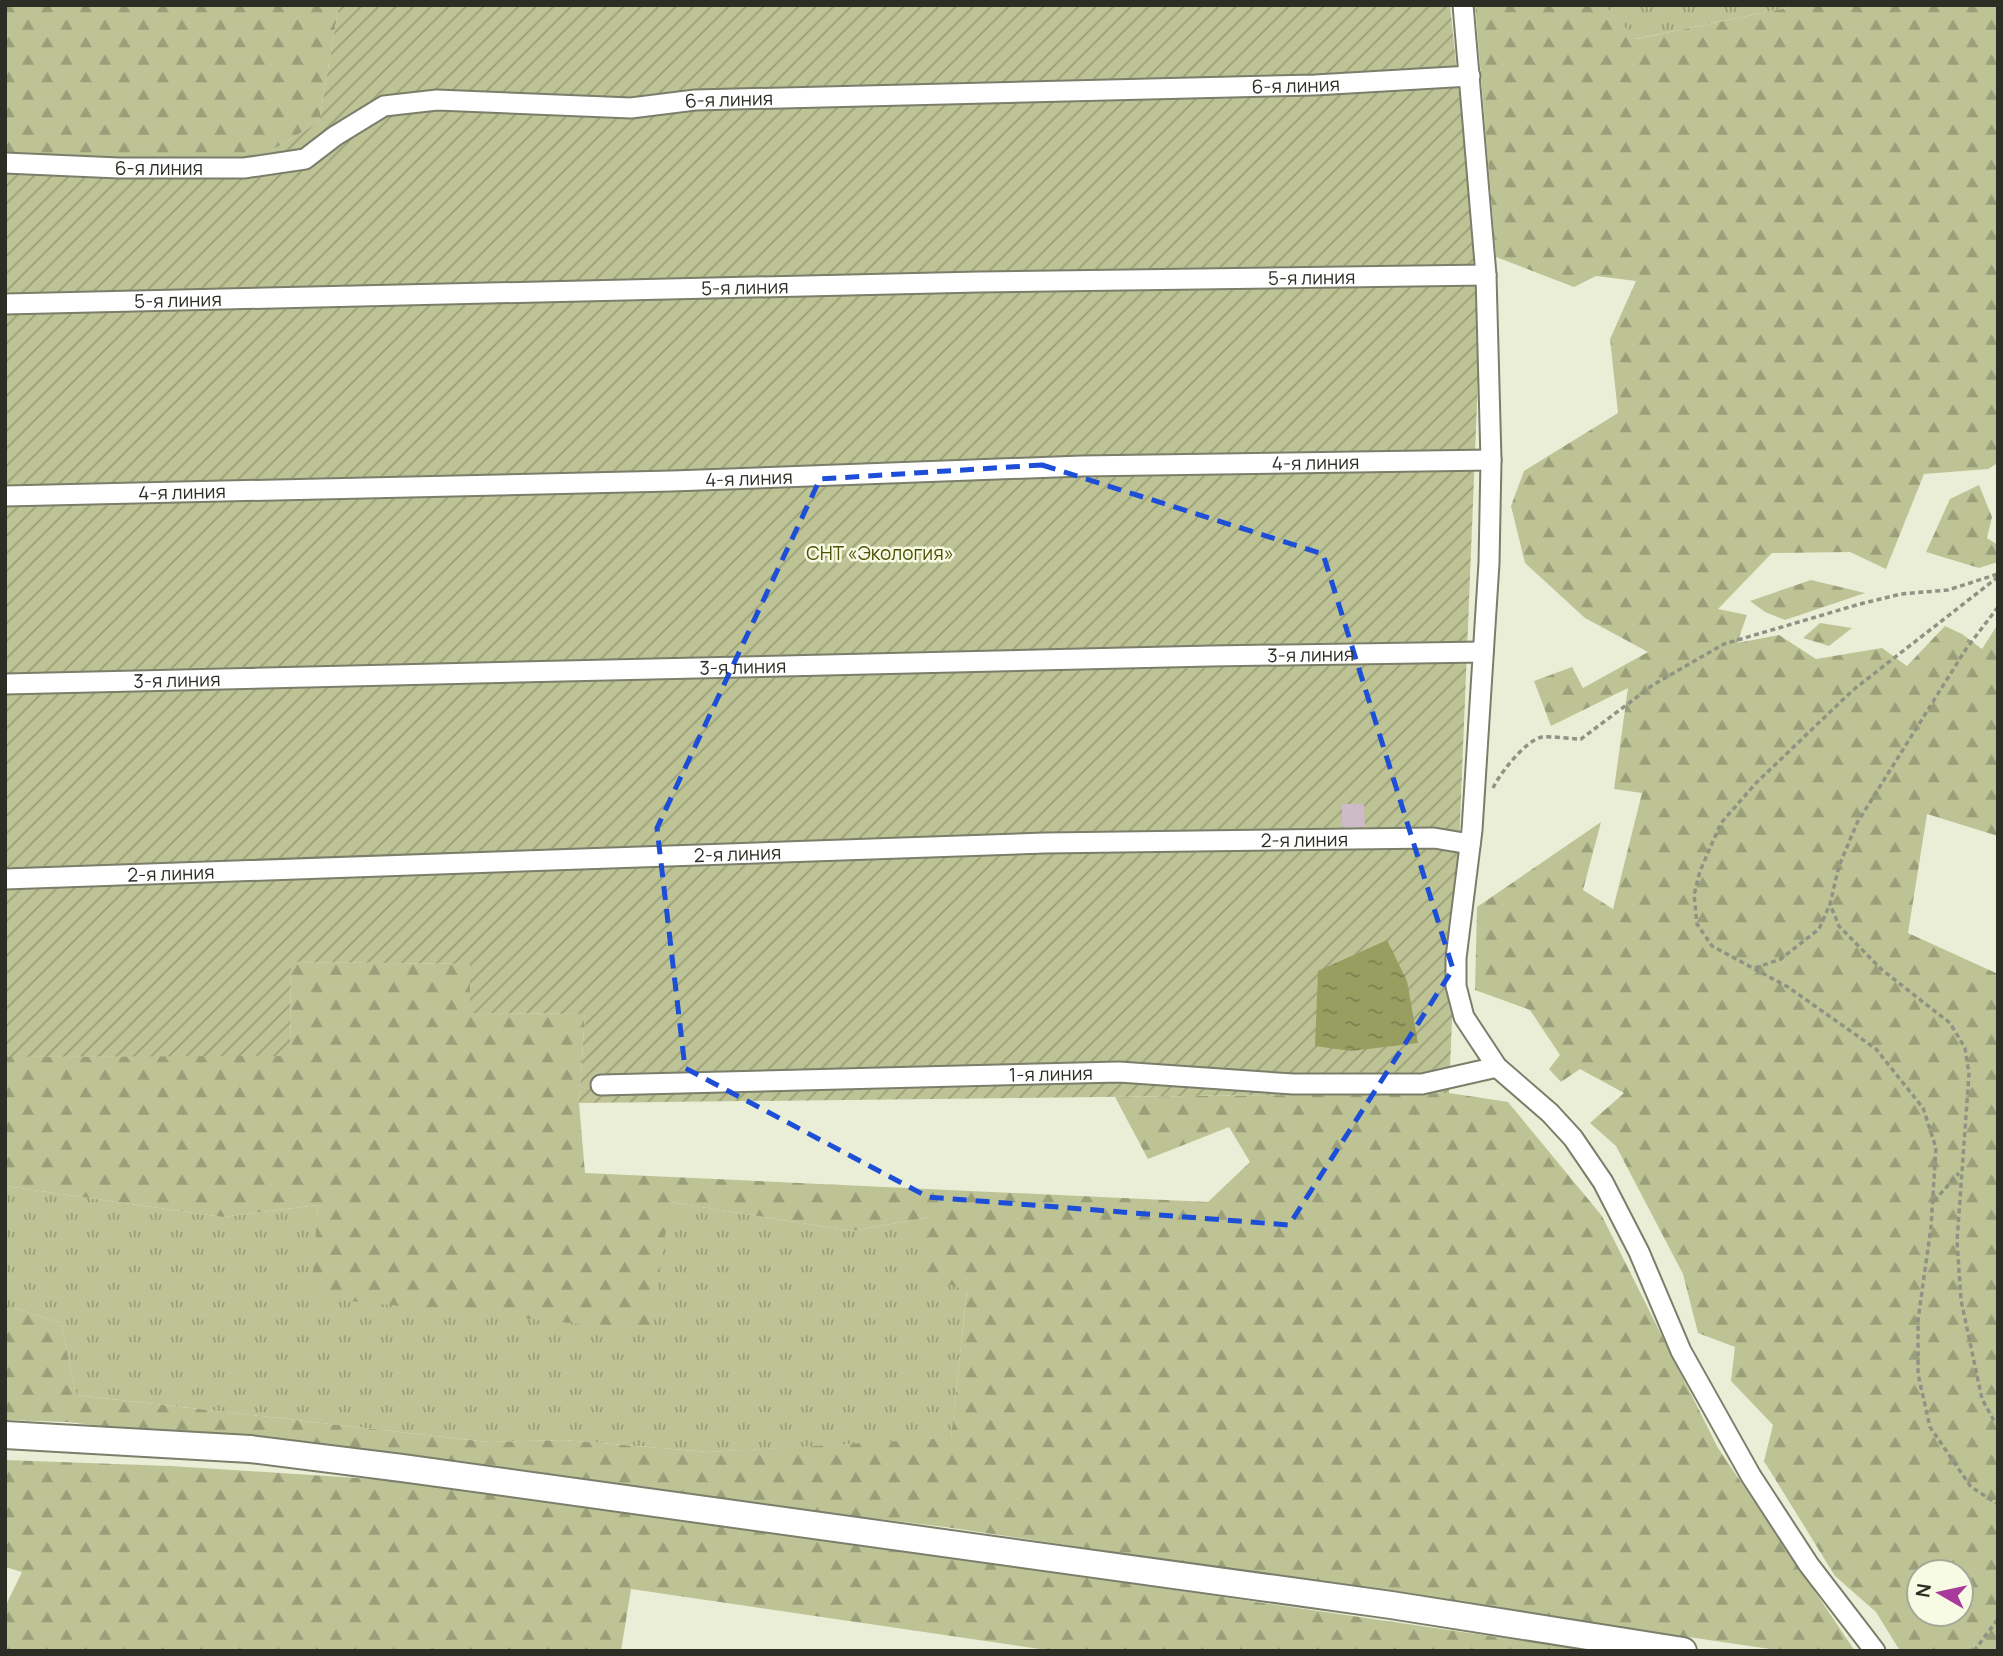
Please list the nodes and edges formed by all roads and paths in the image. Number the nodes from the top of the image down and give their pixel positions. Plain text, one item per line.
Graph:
1 (1463, 5) edge
2 (1470, 76) junction
3 (5, 163) edge
4 (1486, 275) junction
5 (5, 304) edge
6 (1492, 460) junction
7 (5, 496) edge
8 (1998, 575) edge
9 (1998, 607) edge
10 (1483, 652) junction
11 (5, 684) edge
12 (1492, 790) dead end
13 (1470, 844) junction
14 (5, 878) edge
15 (1830, 904) junction
16 (1754, 968) junction
17 (1497, 1068) junction
18 (601, 1084) dead end
19 (1960, 1172) junction
20 (1933, 1203) junction
21 (1998, 1423) edge
22 (5, 1436) edge
23 (1998, 1504) edge
24 (1998, 1619) edge
25 (1683, 1651) edge
26 (1875, 1651) edge
27 (1974, 1651) edge

1 - 2 street
2 - 3 street, 6-я линия
2 - 4 street
4 - 5 street, 5-я линия
4 - 6 street
6 - 7 street, 4-я линия
6 - 10 street
8 - 12 path
8 - 16 path
9 - 15 path
10 - 11 street, 3-я линия
10 - 13 street
13 - 14 street, 2-я линия
13 - 17 street
15 - 16 path
15 - 19 path
16 - 20 path
17 - 18 street, 1-я линия
17 - 26 street
19 - 20 path
19 - 21 path
20 - 23 path
22 - 25 main road
24 - 27 path

